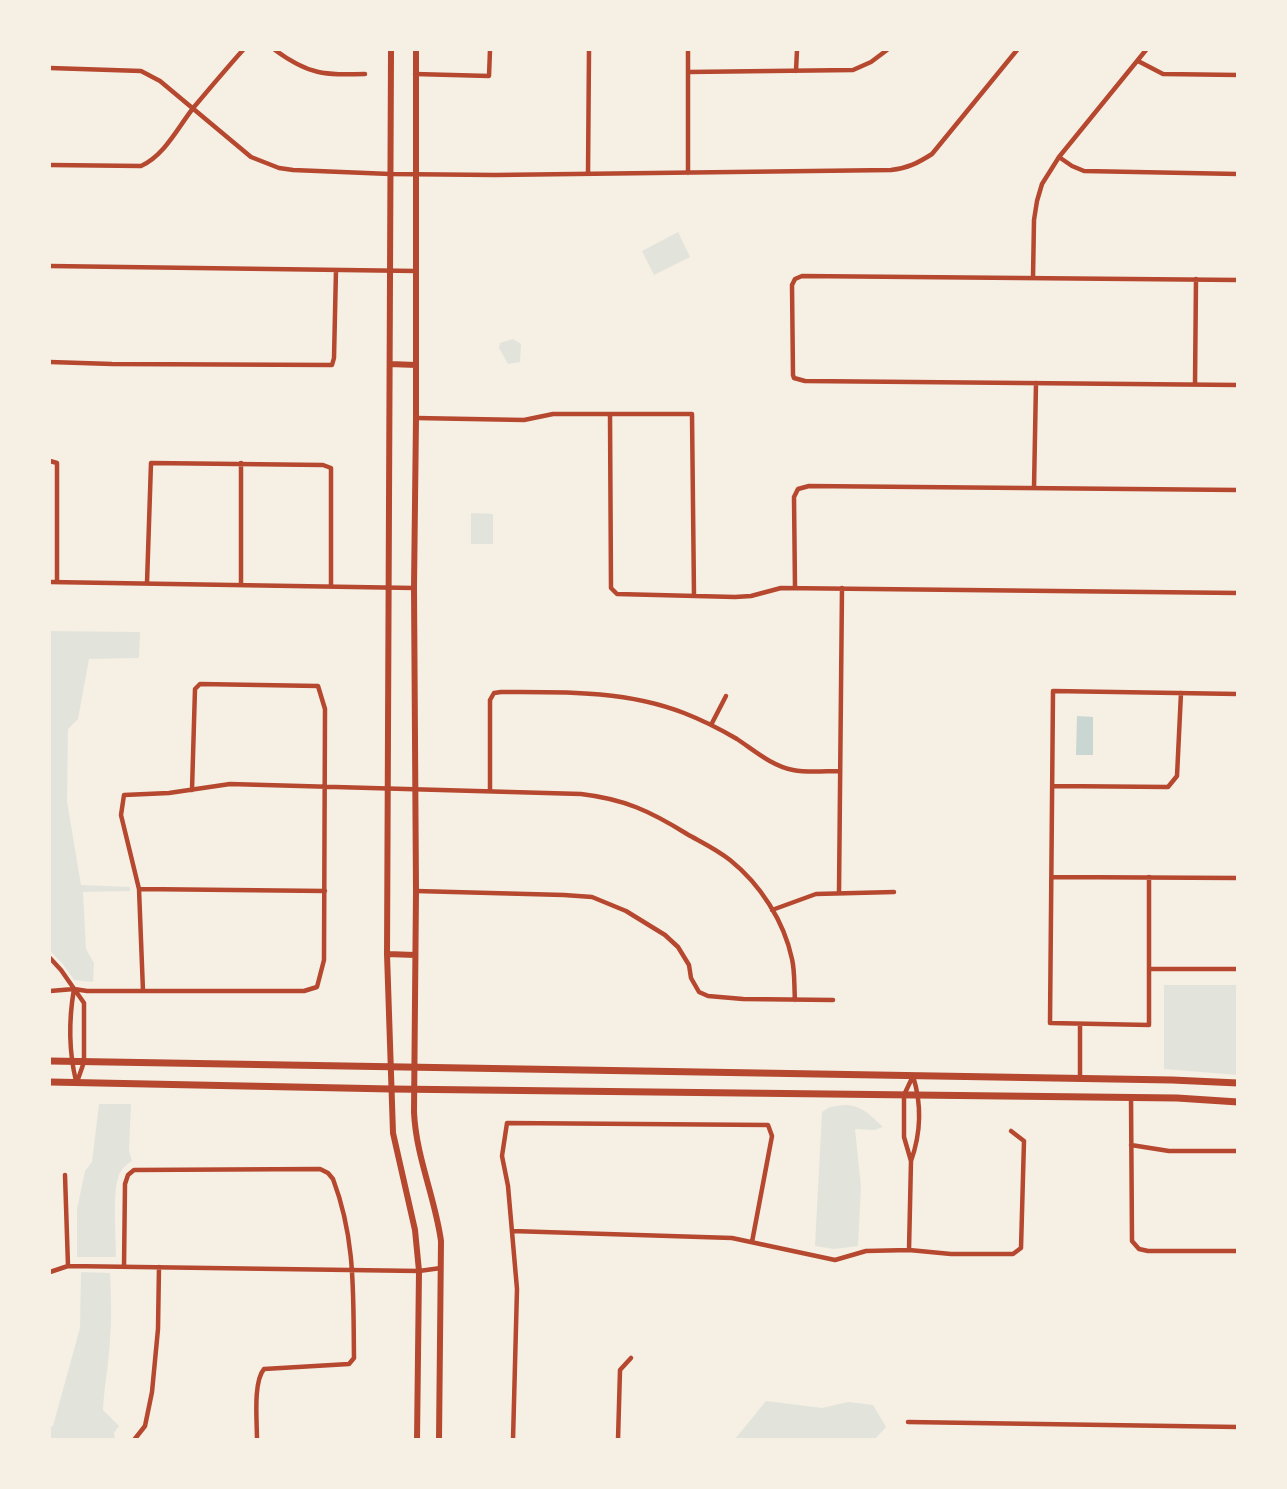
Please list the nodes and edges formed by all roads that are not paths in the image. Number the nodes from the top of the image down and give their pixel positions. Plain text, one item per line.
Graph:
1 (243, 50) edge
2 (275, 50) edge
3 (391, 50) edge
4 (416, 50) edge
5 (490, 50) edge
6 (589, 50) edge
7 (688, 50) edge
8 (796, 50) edge
9 (887, 50) edge
10 (1017, 50) edge
11 (1146, 50) edge
12 (1138, 61) junction
13 (50, 68) edge
14 (796, 71) junction
15 (688, 72) junction
16 (365, 74) dead end
17 (415, 74) junction
18 (1238, 75) edge
19 (193, 109) junction
20 (1059, 157) junction
21 (50, 165) edge
22 (688, 173) junction
23 (390, 174) junction
24 (416, 174) junction
25 (588, 174) junction
26 (1238, 174) edge
27 (50, 266) edge
28 (336, 270) junction
29 (390, 271) junction
30 (416, 271) junction
31 (1034, 278) junction
32 (1196, 279) junction
33 (1238, 280) edge
34 (50, 362) edge
35 (390, 364) junction
36 (416, 365) junction
37 (1036, 383) junction
38 (1195, 384) junction
39 (1238, 385) edge
40 (610, 414) junction
41 (416, 418) junction
42 (50, 461) edge
43 (241, 463) junction
44 (1034, 488) junction
45 (1238, 490) edge
46 (50, 582) edge
47 (57, 582) junction
48 (147, 583) junction
49 (241, 585) junction
50 (331, 586) junction
51 (390, 586) junction
52 (414, 588) junction
53 (795, 588) junction
54 (842, 588) junction
55 (1238, 593) edge
56 (694, 596) junction
57 (1181, 693) junction
58 (1238, 694) edge
59 (726, 696) dead end
60 (711, 725) junction
61 (839, 771) junction
62 (1053, 786) junction
63 (325, 787) junction
64 (389, 788) junction
65 (415, 789) junction
66 (192, 790) junction
67 (490, 792) junction
68 (1052, 877) junction
69 (1149, 877) junction
70 (1238, 878) edge
71 (139, 889) junction
72 (325, 891) junction
73 (416, 891) junction
74 (839, 892) junction
75 (894, 892) dead end
76 (772, 910) junction
77 (387, 954) junction
78 (415, 955) junction
79 (50, 958) edge
80 (1149, 969) junction
81 (1238, 969) edge
82 (74, 988) junction
83 (50, 991) edge
84 (143, 991) junction
85 (795, 1000) junction
86 (833, 1000) dead end
87 (1080, 1024) junction
88 (50, 1061) edge
89 (72, 1062) junction
90 (84, 1062) junction
91 (391, 1067) junction
92 (414, 1067) junction
93 (913, 1076) junction
94 (1080, 1079) junction
95 (50, 1082) edge
96 (77, 1082) junction
97 (1238, 1083) edge
98 (392, 1089) junction
99 (414, 1089) junction
100 (904, 1095) junction
101 (919, 1095) junction
102 (1131, 1097) junction
103 (1238, 1102) edge
104 (1011, 1131) dead end
105 (1131, 1145) junction
106 (1238, 1151) edge
107 (911, 1161) junction
108 (65, 1175) dead end
109 (512, 1231) junction
110 (752, 1242) junction
111 (909, 1250) junction
112 (1238, 1251) edge
113 (68, 1266) junction
114 (124, 1267) junction
115 (159, 1267) junction
116 (441, 1268) junction
117 (352, 1269) junction
118 (419, 1271) junction
119 (50, 1272) edge
120 (631, 1358) dead end
121 (908, 1422) dead end
122 (1238, 1427) edge
123 (134, 1440) edge
124 (257, 1440) edge
125 (417, 1440) edge
126 (439, 1440) edge
127 (513, 1440) edge
128 (618, 1440) edge

1 - 19 street
2 - 16 street
3 - 23 main road
4 - 17 main road
5 - 17 street
6 - 25 street
7 - 15 street
8 - 14 street
9 - 14 street
10 - 22 street
11 - 12 street
12 - 18 street
12 - 20 street
13 - 19 street
14 - 15 street
15 - 22 street
17 - 24 main road
19 - 21 street
19 - 23 street
20 - 26 street
20 - 31 street
22 - 25 street
23 - 24 street
23 - 29 main road
24 - 25 street
24 - 30 main road
27 - 28 street
28 - 29 street
28 - 34 street
29 - 30 street
29 - 35 main road
30 - 36 main road
31 - 32 street
31 - 37 street
32 - 33 street
32 - 38 street
35 - 36 main road
35 - 51 main road
36 - 41 main road
37 - 38 street
37 - 44 street
38 - 39 street
40 - 41 street
40 - 56 street
40 - 56 street
41 - 52 main road
42 - 47 street
43 - 48 street
43 - 49 street
43 - 50 street
44 - 45 street
44 - 53 street
46 - 47 street
47 - 48 street
48 - 49 street
49 - 50 street
50 - 51 street
51 - 52 street
51 - 64 main road
52 - 65 main road
53 - 54 street
53 - 56 street
54 - 55 street
54 - 61 street
57 - 58 street
57 - 62 street
57 - 62 street
59 - 60 street
60 - 61 street
60 - 67 street
61 - 74 street
62 - 68 street
63 - 64 street
63 - 66 street
63 - 66 street
63 - 72 street
64 - 65 street
64 - 77 main road
65 - 67 street
65 - 73 main road
66 - 71 street
67 - 76 street
68 - 69 street
68 - 87 street
69 - 70 street
69 - 80 street
71 - 72 street
71 - 84 street
72 - 84 street
73 - 78 main road
73 - 85 street
74 - 75 street
74 - 76 street
76 - 85 street
77 - 78 main road
77 - 91 main road
78 - 92 main road
79 - 82 street
80 - 81 street
80 - 87 street
82 - 83 street
82 - 84 street
82 - 89 street
82 - 90 street
85 - 86 street
87 - 94 street
88 - 89 main road
89 - 90 main road
89 - 96 street
90 - 91 main road
90 - 96 street
91 - 92 main road
91 - 98 main road
92 - 93 main road
92 - 99 main road
93 - 94 main road
93 - 100 street
93 - 101 street
94 - 97 main road
95 - 96 main road
96 - 98 main road
98 - 99 main road
98 - 118 main road
99 - 100 main road
99 - 116 main road
100 - 101 main road
100 - 107 street
101 - 102 main road
101 - 107 street
102 - 103 main road
102 - 105 street
104 - 111 street
105 - 106 street
105 - 112 street
107 - 111 street
108 - 113 street
109 - 110 street
109 - 110 street
109 - 127 street
110 - 111 street
113 - 114 street
113 - 119 street
114 - 115 street
114 - 117 street
115 - 117 street
115 - 123 street
116 - 118 street
116 - 126 main road
117 - 118 street
117 - 124 street
118 - 125 main road
120 - 128 street
121 - 122 street

